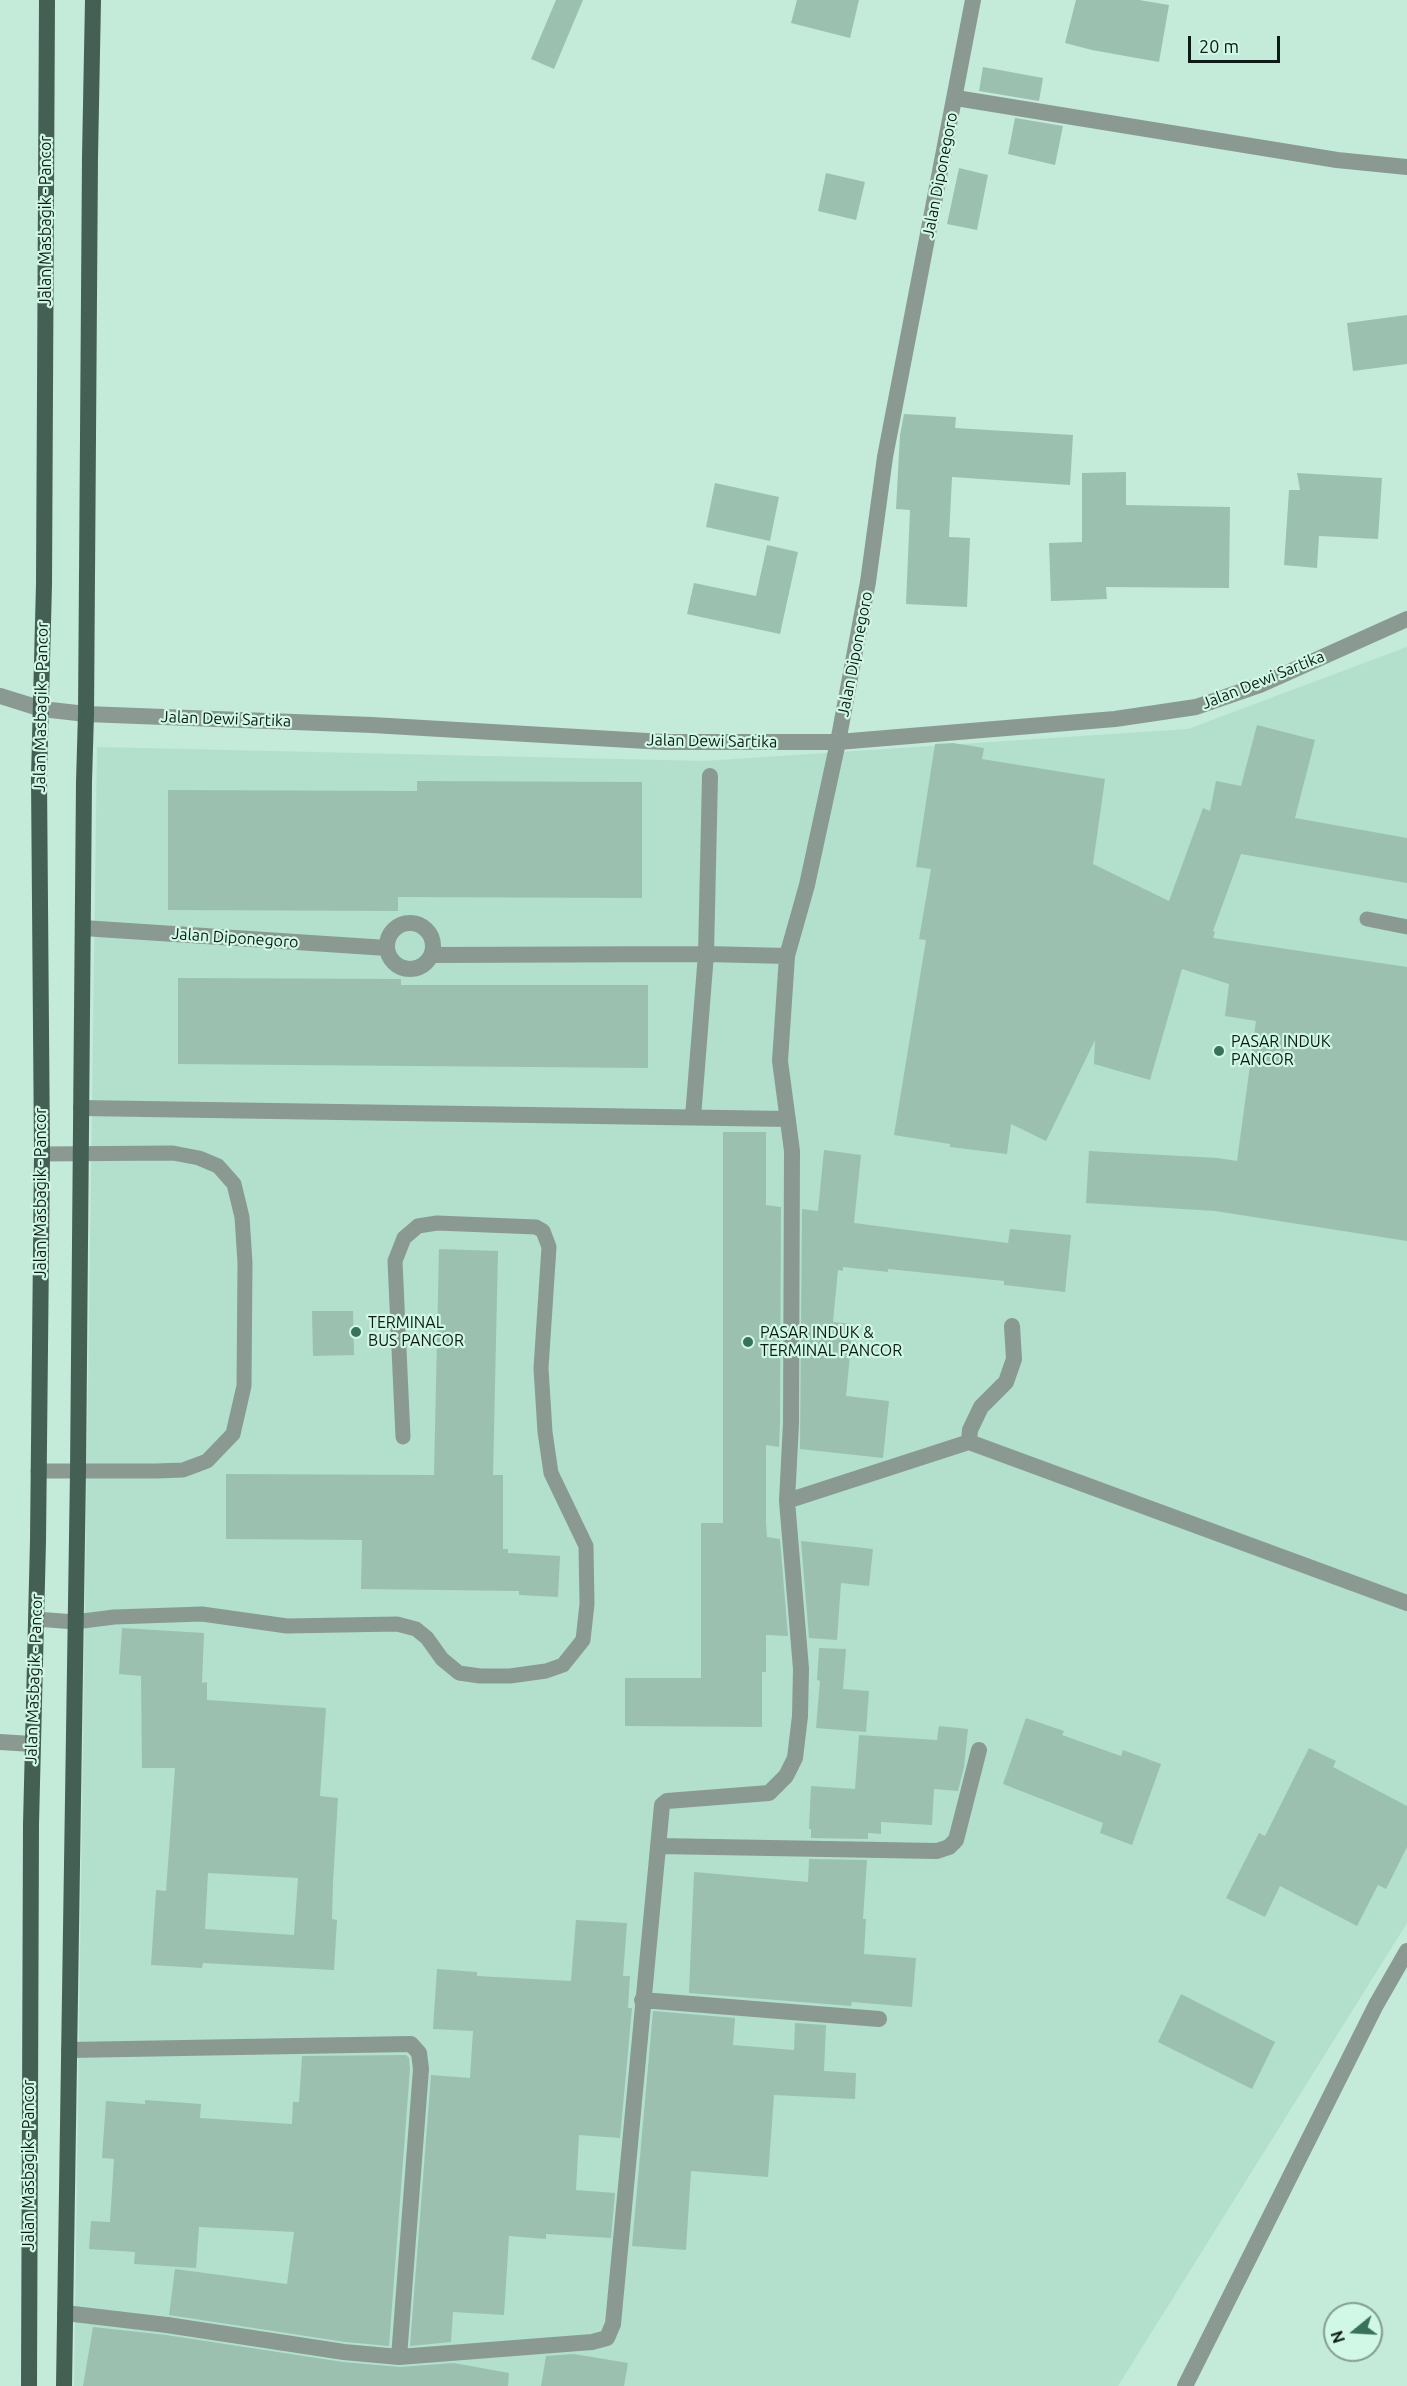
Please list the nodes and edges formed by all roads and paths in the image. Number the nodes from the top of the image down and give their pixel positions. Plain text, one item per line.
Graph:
1 (47, 0) edge
2 (93, 0) edge
3 (973, 0) edge
4 (956, 98) junction
5 (1407, 167) edge
6 (1407, 619) edge
7 (0, 696) edge
8 (42, 709) junction
9 (86, 714) junction
10 (838, 742) junction
11 (710, 776) dead end
12 (1367, 920) dead end
13 (1407, 927) edge
14 (83, 928) junction
15 (387, 948) junction
16 (432, 954) junction
17 (706, 954) junction
18 (787, 956) junction
19 (81, 1108) junction
20 (693, 1117) junction
21 (788, 1119) junction
22 (81, 1153) junction
23 (42, 1154) junction
24 (1012, 1326) dead end
25 (403, 1437) dead end
26 (969, 1442) junction
27 (38, 1471) junction
28 (78, 1472) junction
29 (787, 1500) junction
30 (1407, 1603) edge
31 (36, 1619) junction
32 (75, 1622) junction
33 (0, 1742) edge
34 (32, 1744) junction
35 (979, 1750) dead end
36 (658, 1846) junction
37 (1407, 1951) edge
38 (642, 2000) junction
39 (879, 2019) dead end
40 (69, 2050) junction
41 (65, 2313) junction
42 (399, 2357) junction
43 (29, 2386) edge
44 (64, 2386) edge
45 (1185, 2386) edge

1 - 8 main road, Jalan Masbagik - Pancor
2 - 9 main road
3 - 4 street, Jalan Diponegoro
4 - 5 street
4 - 10 street, Jalan Diponegoro
6 - 10 street, Jalan Dewi Sartika
7 - 8 street, Jalan Dewi Sartika
8 - 9 street, Jalan Dewi Sartika
8 - 23 main road, Jalan Masbagik - Pancor
9 - 10 street, Jalan Dewi Sartika
9 - 14 main road
10 - 18 street, Jalan Diponegoro
11 - 17 street
12 - 13 lane
14 - 15 street, Jalan Diponegoro
14 - 19 main road
15 - 16 street
15 - 16 street
16 - 17 street
17 - 18 street
17 - 20 street
18 - 21 street, Jalan Diponegoro
19 - 20 street
19 - 22 main road
20 - 21 street
21 - 29 street, Jalan Diponegoro
22 - 23 lane
22 - 28 main road
22 - 28 lane
23 - 27 main road, Jalan Masbagik - Pancor
24 - 26 street
25 - 32 lane
26 - 29 street
26 - 30 street
27 - 28 lane
27 - 31 main road, Jalan Masbagik - Pancor
28 - 32 main road
29 - 36 street, Jalan Diponegoro
31 - 32 lane
31 - 34 main road, Jalan Masbagik - Pancor
32 - 40 main road
33 - 34 street
34 - 43 main road, Jalan Masbagik - Pancor
35 - 36 street
36 - 38 street
37 - 45 street
38 - 39 street
38 - 42 street
40 - 41 main road
40 - 42 street
41 - 42 street
41 - 44 main road

